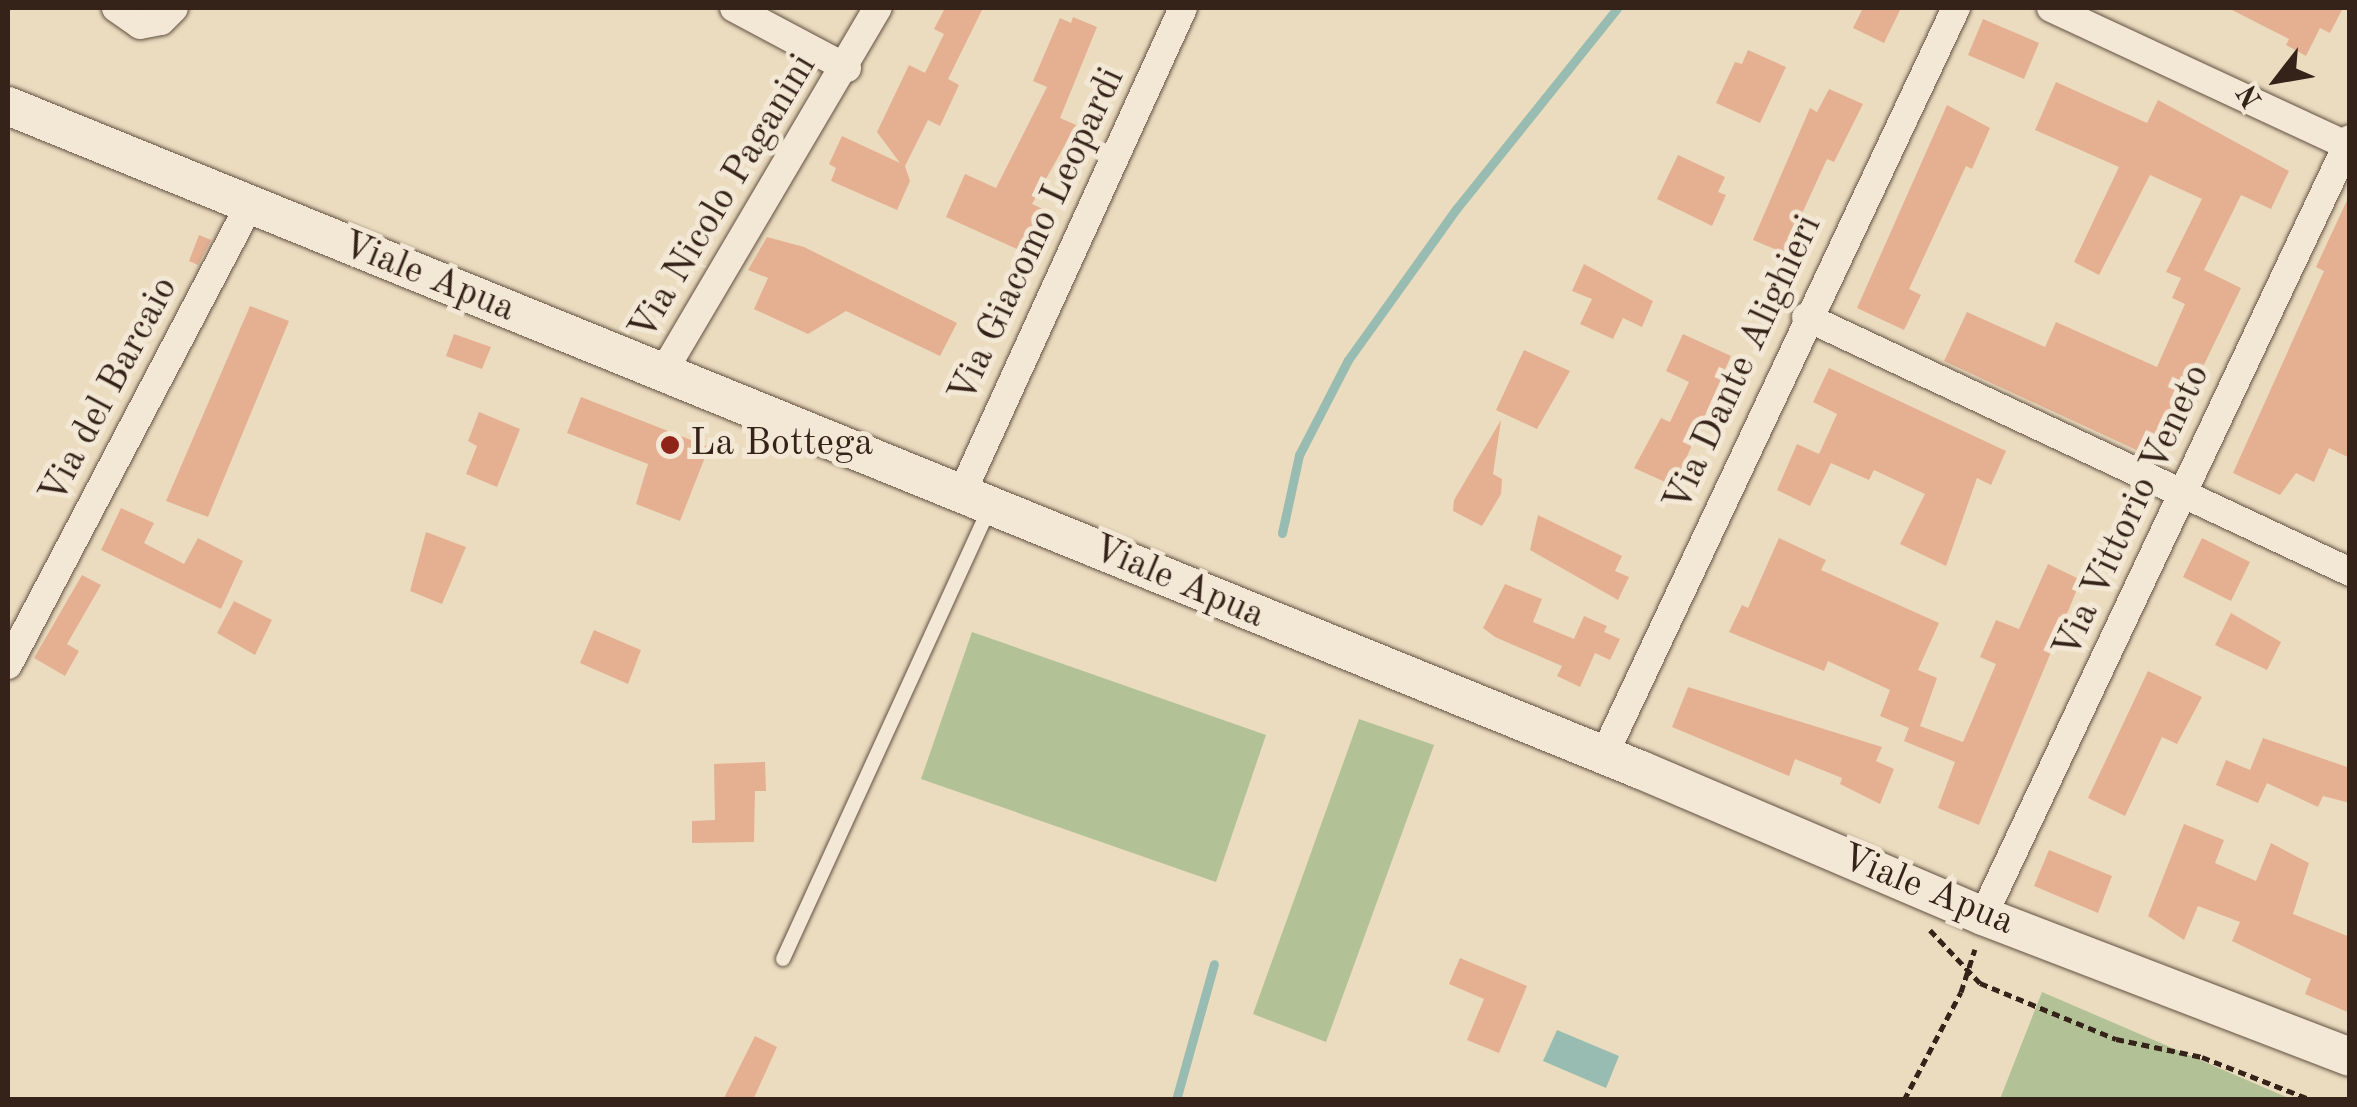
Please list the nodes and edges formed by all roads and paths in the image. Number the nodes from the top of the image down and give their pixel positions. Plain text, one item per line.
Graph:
1 (116, 8) edge
2 (174, 8) edge
3 (734, 8) edge
4 (878, 8) edge
5 (1183, 8) edge
6 (1956, 8) edge
7 (2051, 8) edge
8 (847, 68) junction
9 (8, 106) edge
10 (2348, 144) edge
11 (249, 206) junction
12 (1806, 317) junction
13 (662, 374) junction
14 (2183, 493) junction
15 (976, 501) junction
16 (2350, 572) edge
17 (8, 665) edge
18 (1604, 755) junction
19 (1983, 916) junction
20 (783, 958) dead end
21 (1969, 975) junction
22 (2350, 1057) edge
23 (1904, 1100) edge
24 (2312, 1100) edge

1 - 2 street
3 - 8 street
4 - 8 street, Via Nicolo Paganini
5 - 15 street, Via Giacomo Leopardi
6 - 12 street, Via Dante Alighieri
7 - 10 street
8 - 13 street, Via Nicolo Paganini
9 - 11 street, Viale Apua
10 - 14 street, Via Vittorio Veneto
11 - 13 street, Viale Apua
11 - 17 street, Via del Barcaio
12 - 14 street
12 - 18 street, Via Dante Alighieri
13 - 15 street, Viale Apua
14 - 16 street
14 - 19 street, Via Vittorio Veneto
15 - 18 street, Viale Apua
15 - 20 lane
18 - 19 street, Viale Apua
19 - 21 path
19 - 22 street, Viale Apua
21 - 23 path
21 - 24 path

